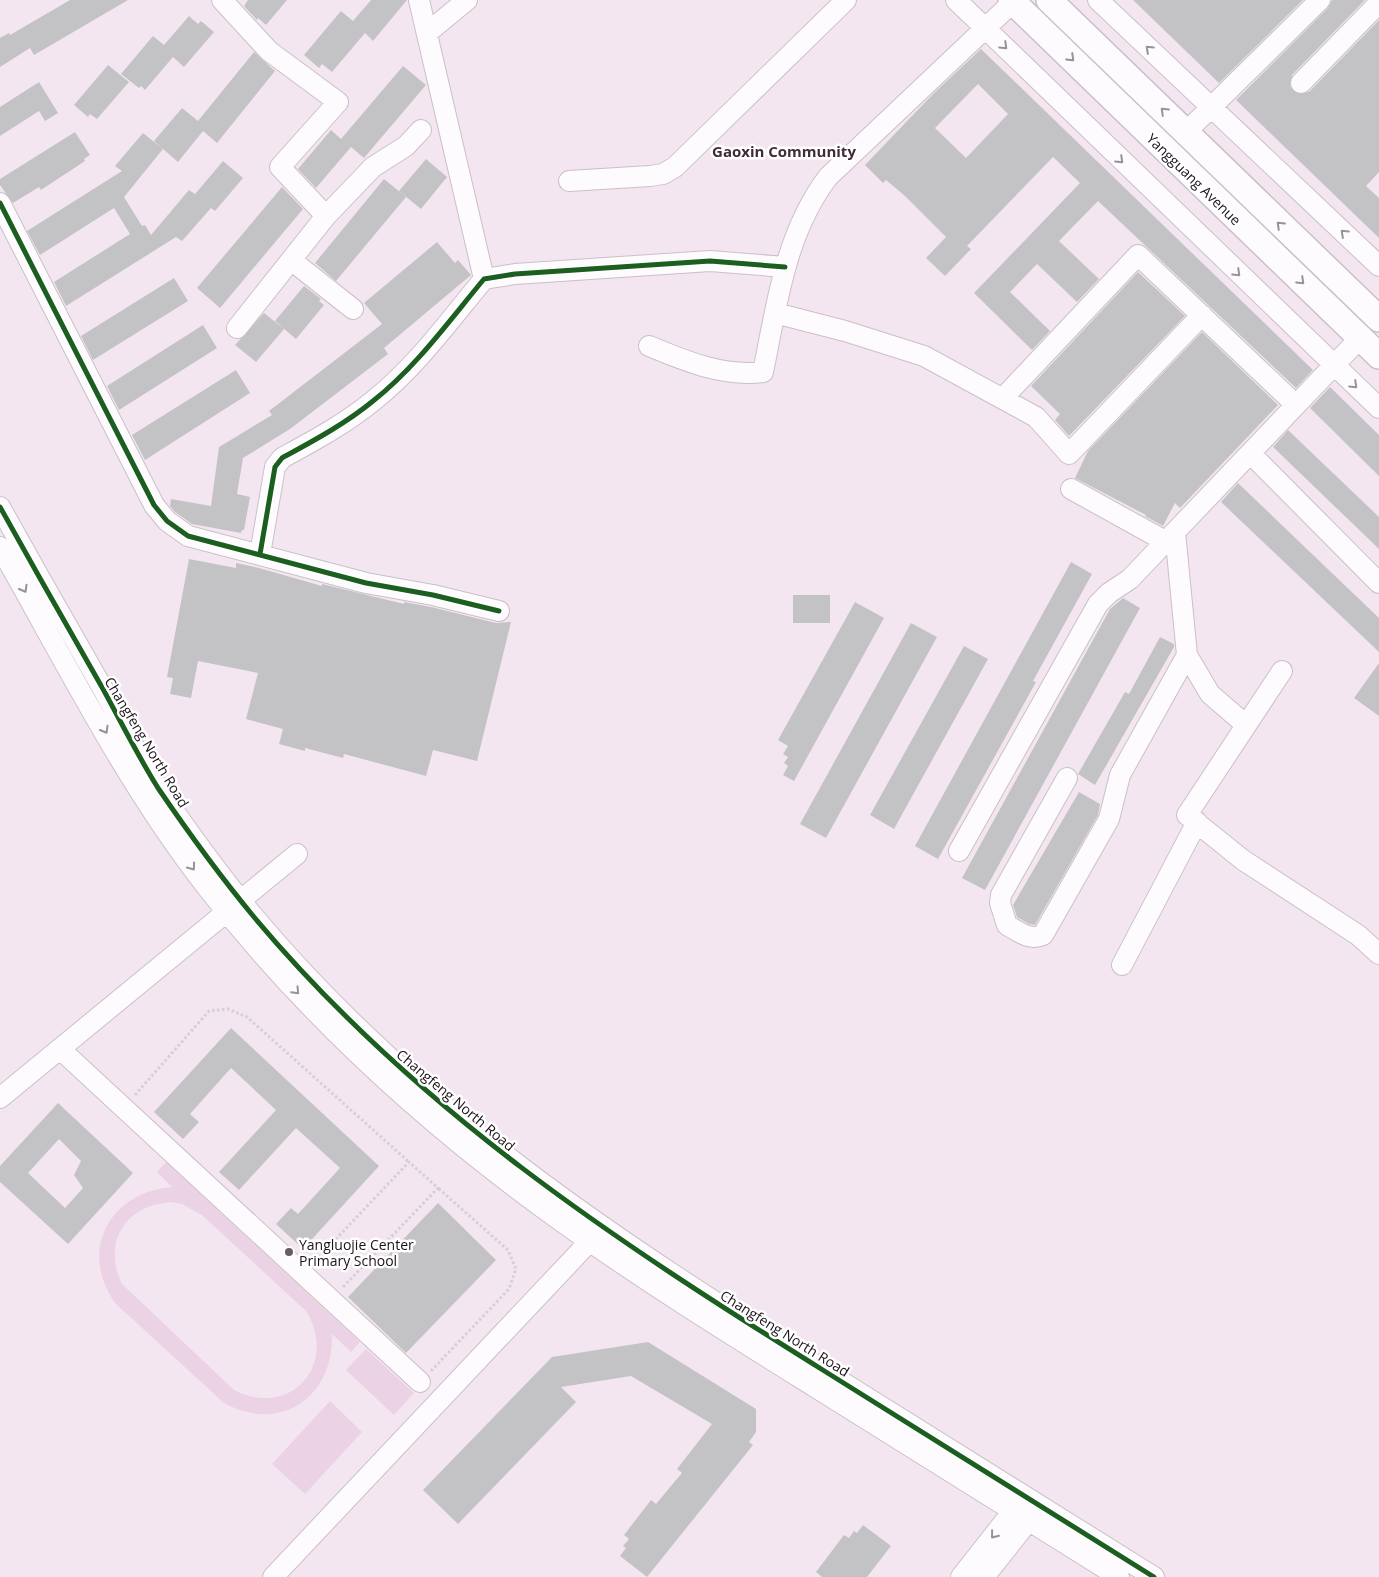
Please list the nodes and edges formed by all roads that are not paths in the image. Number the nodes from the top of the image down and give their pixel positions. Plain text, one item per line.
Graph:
1 (222, 0) edge
2 (419, 0) edge
3 (467, 0) edge
4 (846, 0) edge
5 (956, 0) edge
6 (1049, 0) edge
7 (1098, 0) edge
8 (1320, 0) edge
9 (1012, 1) edge
10 (1379, 3) edge
11 (986, 28) junction
12 (427, 33) junction
13 (1301, 83) dead end
14 (1211, 107) junction
15 (421, 130) dead end
16 (1185, 132) junction
17 (569, 181) dead end
18 (0, 203) edge
19 (326, 216) junction
20 (291, 260) junction
21 (1379, 266) edge
22 (785, 267) junction
23 (484, 279) junction
24 (353, 309) dead end
25 (775, 313) junction
26 (1202, 315) junction
27 (1379, 318) edge
28 (237, 328) dead end
29 (1360, 338) junction
30 (649, 346) dead end
31 (1379, 356) edge
32 (1334, 365) junction
33 (1003, 398) junction
34 (1296, 405) junction
35 (1379, 408) edge
36 (1250, 453) junction
37 (1071, 489) dead end
38 (0, 507) edge
39 (1166, 540) junction
40 (0, 546) edge
41 (260, 554) junction
42 (1379, 583) edge
43 (499, 612) dead end
44 (1187, 655) junction
45 (1282, 671) dead end
46 (1246, 725) junction
47 (1067, 778) dead end
48 (1197, 822) junction
49 (293, 849) dead end
50 (959, 851) dead end
51 (230, 901) junction
52 (1379, 954) edge
53 (1122, 965) dead end
54 (60, 1048) junction
55 (0, 1082) edge
56 (0, 1098) edge
57 (590, 1241) junction
58 (420, 1382) road end
59 (1026, 1508) junction
60 (273, 1577) edge
61 (961, 1577) edge
62 (984, 1577) edge
63 (1119, 1577) edge
64 (1154, 1577) edge

1 - 19 street
2 - 12 street
3 - 12 street
4 - 17 street
5 - 11 street
16 -> 6 main road, Yangguang Avenue
14 -> 7 street
8 - 14 street
9 - 11 street
9 -> 29 main road, Yangguang Avenue
10 - 13 street
11 - 22 street
11 -> 32 street
12 - 23 street
14 - 16 street
21 -> 14 street
15 - 19 street
27 -> 16 main road, Yangguang Avenue
18 - 41 street
19 - 20 street
20 - 24 street
20 - 28 street
22 - 23 street
22 - 25 street
23 - 41 street
25 - 30 street
25 - 33 street
26 - 33 street
26 - 33 street
26 - 34 street
29 - 31 main road, Yangguang Avenue
29 - 32 street
32 - 34 street
32 -> 35 street
34 - 36 street
36 - 39 street
36 - 42 street
37 - 39 street
38 - 51 street, Changfeng North Road
39 - 44 street
39 - 50 street
40 -> 51 street, Changfeng North Road
41 - 43 street
44 - 46 street
44 - 47 street
45 - 46 street
46 - 48 street
48 - 52 street
48 - 53 street
49 - 51 street
51 - 54 street
51 - 55 street
51 -> 57 street, Changfeng North Road
51 - 59 street, Changfeng North Road
54 - 56 street
54 - 58 street
57 - 59 street, Changfeng North Road
57 - 60 street
59 -> 61 street
59 - 62 street
59 - 63 street, Changfeng North Road
59 - 64 street, Changfeng North Road

